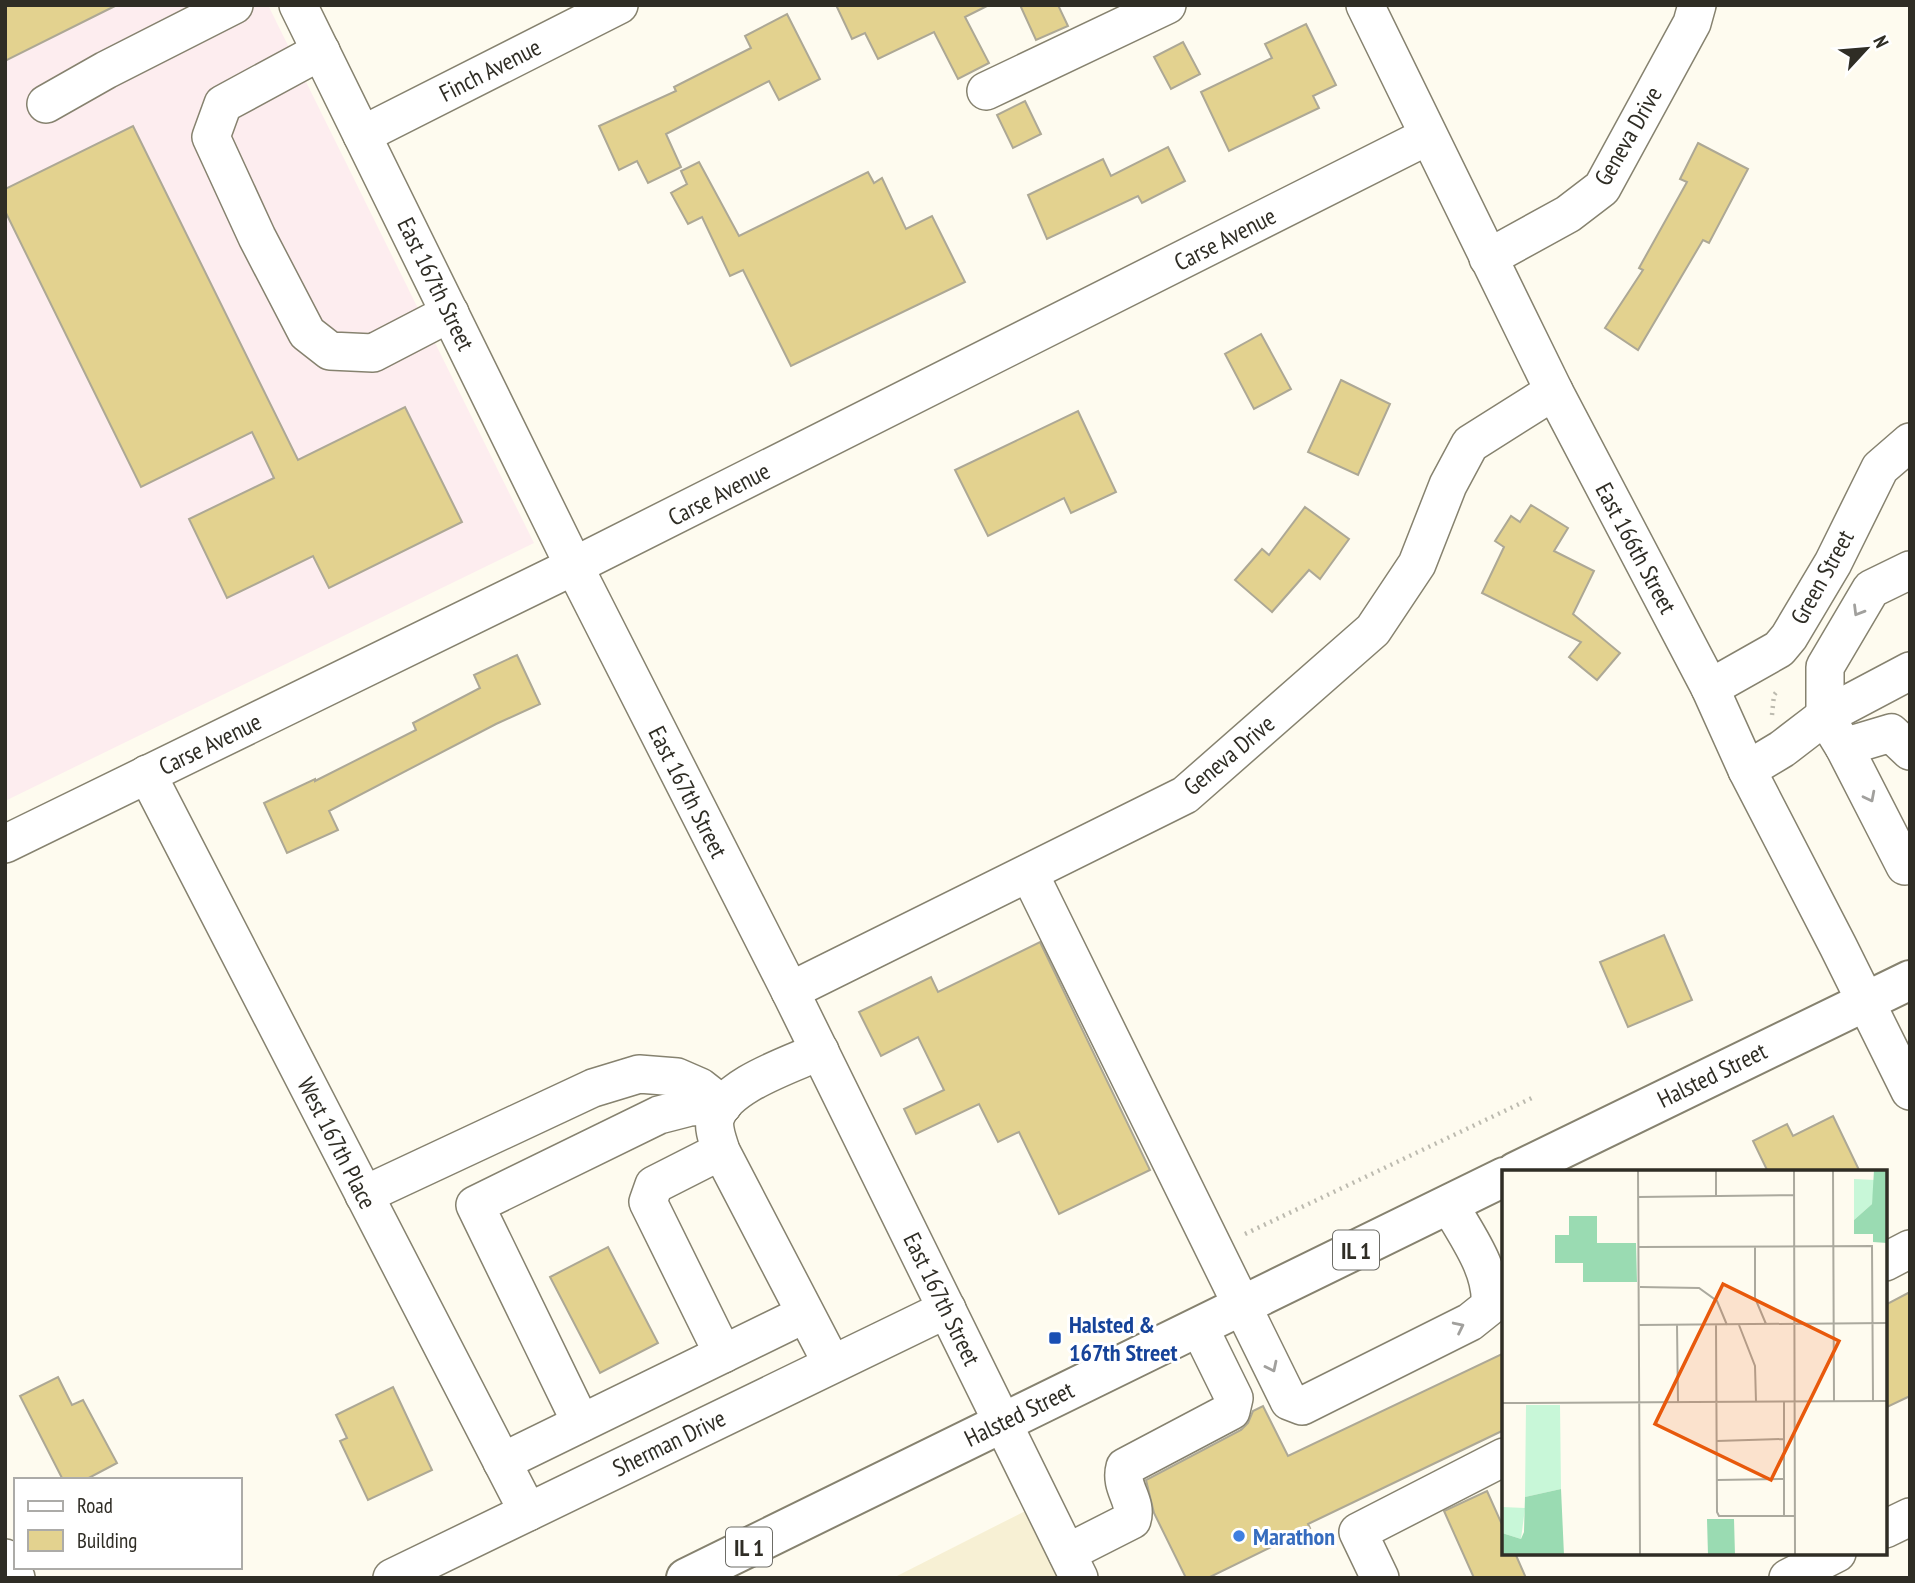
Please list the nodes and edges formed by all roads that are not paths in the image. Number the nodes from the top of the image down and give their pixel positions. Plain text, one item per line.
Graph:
1 (234, 5) edge
2 (298, 5) edge
3 (619, 5) edge
4 (1167, 5) edge
5 (1364, 5) edge
6 (1697, 5) edge
7 (320, 51) junction
8 (986, 91) dead end
9 (46, 104) dead end
10 (362, 135) junction
11 (1428, 136) junction
12 (1488, 258) junction
13 (450, 313) junction
14 (1554, 391) junction
15 (1910, 442) edge
16 (574, 566) junction
17 (1910, 570) edge
18 (1910, 671) edge
19 (1710, 688) junction
20 (1825, 716) junction
21 (1844, 747) junction
22 (1910, 751) edge
23 (1747, 769) junction
24 (147, 774) junction
25 (1904, 843) edge
26 (5, 844) edge
27 (1029, 873) junction
28 (1910, 979) edge
29 (790, 992) junction
30 (1866, 1001) junction
31 (820, 1051) junction
32 (1910, 1091) edge
33 (723, 1105) junction
34 (721, 1151) junction
35 (1519, 1170) edge
36 (1502, 1178) edge
37 (364, 1195) junction
38 (1449, 1204) junction
39 (1910, 1250) edge
40 (1887, 1261) edge
41 (1242, 1306) junction
42 (947, 1309) junction
43 (806, 1314) junction
44 (1199, 1327) junction
45 (723, 1354) junction
46 (832, 1364) junction
47 (1003, 1421) junction
48 (581, 1423) junction
49 (1502, 1458) edge
50 (502, 1462) junction
51 (528, 1512) junction
52 (1910, 1517) edge
53 (1887, 1528) edge
54 (1833, 1555) edge
55 (5, 1558) edge
56 (1073, 1565) edge
57 (16, 1578) edge
58 (391, 1578) edge
59 (686, 1578) edge
60 (1380, 1578) edge
61 (1788, 1578) edge

1 - 9 street
2 - 7 street, East 167th Street
3 - 10 street, Finch Avenue
4 - 8 street
5 - 11 street, East 166th Street
6 - 12 street, Geneva Drive
7 - 10 street, East 167th Street
7 - 13 street
10 - 13 street, East 167th Street
11 - 12 street, East 166th Street
11 - 16 street, Carse Avenue
12 - 14 street, East 166th Street
13 - 16 street, East 167th Street
14 - 19 street, East 166th Street
14 - 27 street, Geneva Drive
15 - 19 street, Green Street
16 - 24 street, Carse Avenue
16 - 29 street, East 167th Street
17 -> 20 street
18 - 20 street
19 - 23 street, East 166th Street
20 - 21 street
20 - 23 street
21 - 22 street
21 -> 25 street
23 - 30 street, East 166th Street
24 - 26 street, Carse Avenue
24 - 37 street, West 167th Place
27 - 29 street, Geneva Drive
27 - 41 street
28 - 30 main road, Halsted Street
29 - 31 street, East 167th Street
30 - 32 street, East 166th Street
30 - 35 main road, Halsted Street
31 - 33 street
31 - 42 street, East 167th Street
33 - 34 street
33 - 37 street
33 - 48 street
34 - 43 street
34 - 45 street
36 - 38 main road, Halsted Street / IL 1
37 - 50 street, West 167th Place
38 - 41 main road, Halsted Street / IL 1
41 -> 38 street
39 - 40 street
41 - 44 main road, Halsted Street / IL 1
42 - 46 street, Sherman Drive
42 - 47 street, East 167th Street
43 - 45 street
43 - 46 street
44 - 47 main road, Halsted Street / IL 1
44 - 56 street
45 - 48 street
46 - 51 street, Sherman Drive
47 - 56 street, East 167th Street
47 - 59 main road, Halsted Street / IL 1
48 - 50 street
49 - 60 street
50 - 51 street, West 167th Place
51 - 58 street, Sherman Drive
52 - 53 street
54 - 61 street
55 - 57 street

